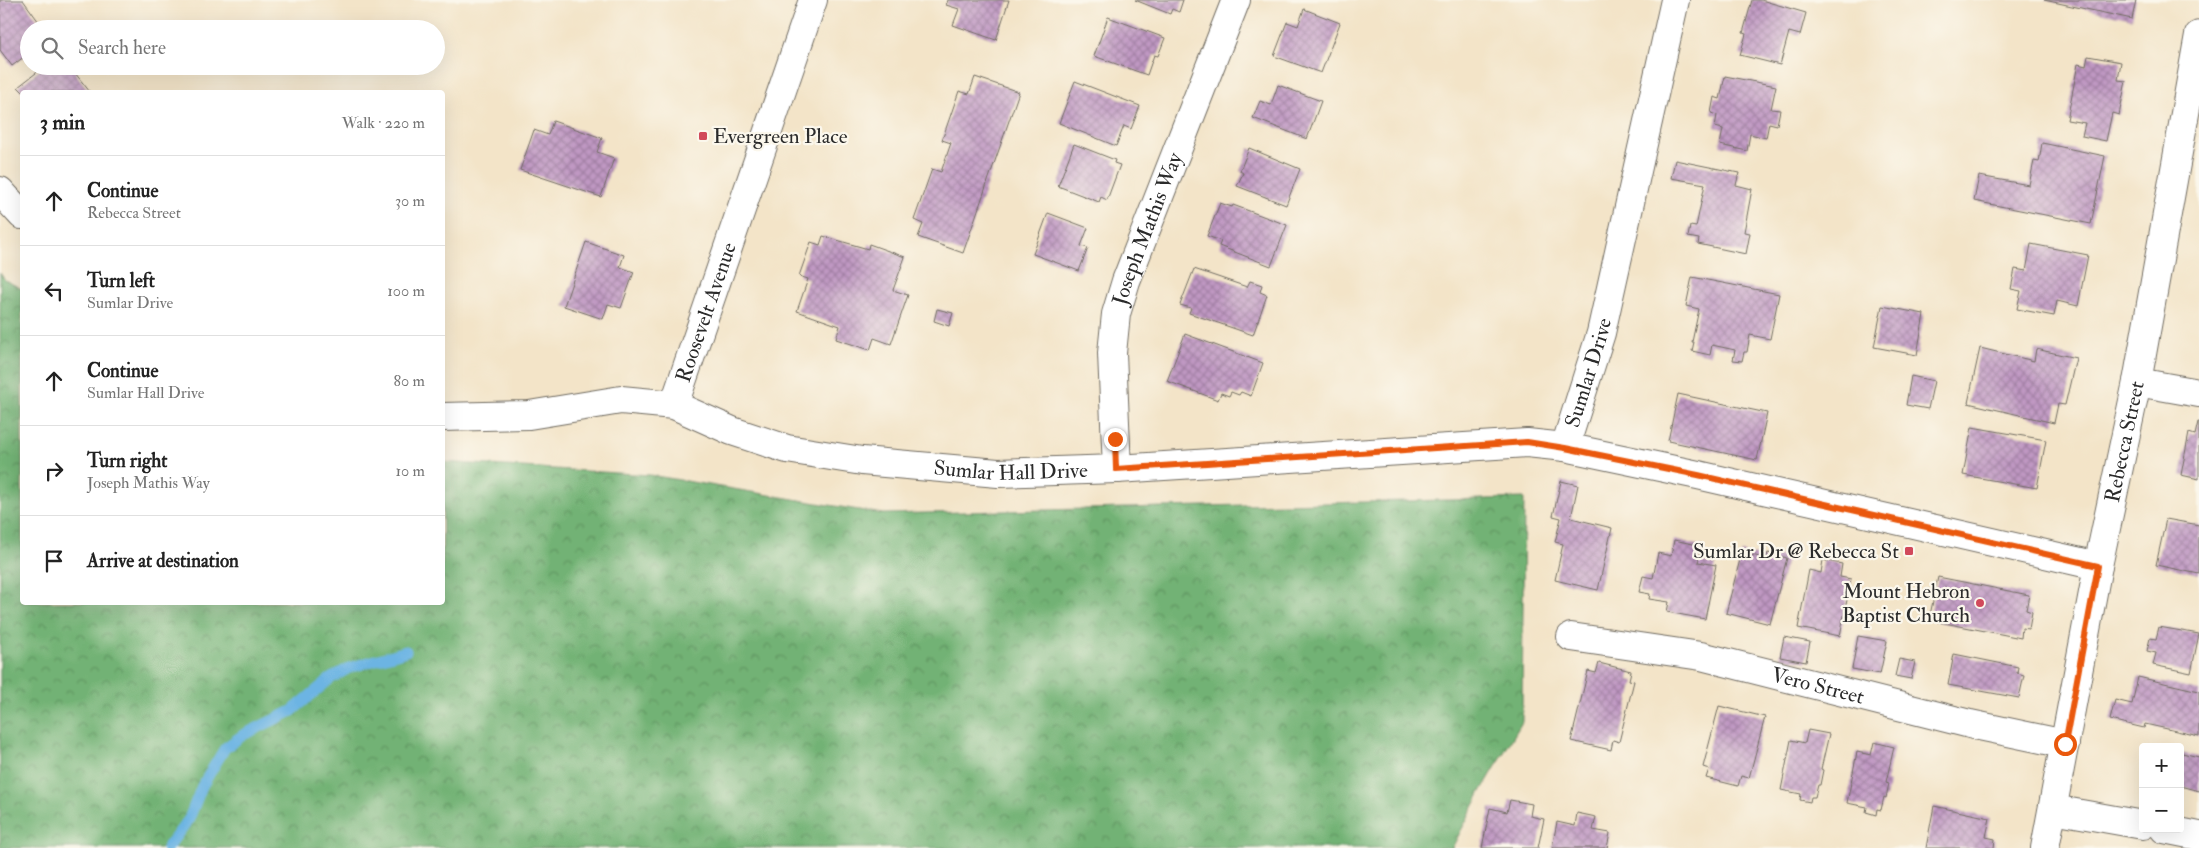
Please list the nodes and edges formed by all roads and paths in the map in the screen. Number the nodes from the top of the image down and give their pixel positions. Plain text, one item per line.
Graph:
1 (813, 0) edge
2 (1236, 0) edge
3 (1675, 0) edge
4 (2199, 35) edge
5 (0, 191) edge
6 (20, 213) edge
7 (2137, 382) junction
8 (2199, 393) edge
9 (674, 405) junction
10 (445, 417) edge
11 (1565, 448) junction
12 (1116, 469) junction
13 (2098, 566) junction
14 (1571, 637) dead end
15 (2065, 744) junction
16 (2053, 809) junction
17 (2139, 824) edge
18 (2184, 833) edge
19 (2199, 836) edge
20 (2045, 848) edge

1 - 9 street, Roosevelt Avenue
2 - 12 street, Joseph Mathis Way
3 - 11 street, Sumlar Drive
4 - 7 street, Rebecca Street
5 - 6 street
7 - 8 street
7 - 13 street, Rebecca Street
9 - 10 street, Roosevelt Avenue
9 - 12 street, Sumlar Hall Drive
11 - 12 street, Sumlar Hall Drive
11 - 13 street, Sumlar Drive
13 - 15 street, Rebecca Street
14 - 15 street, Vero Street
15 - 16 street, Rebecca Street
16 - 17 street
16 - 20 street, Rebecca Street
18 - 19 street

